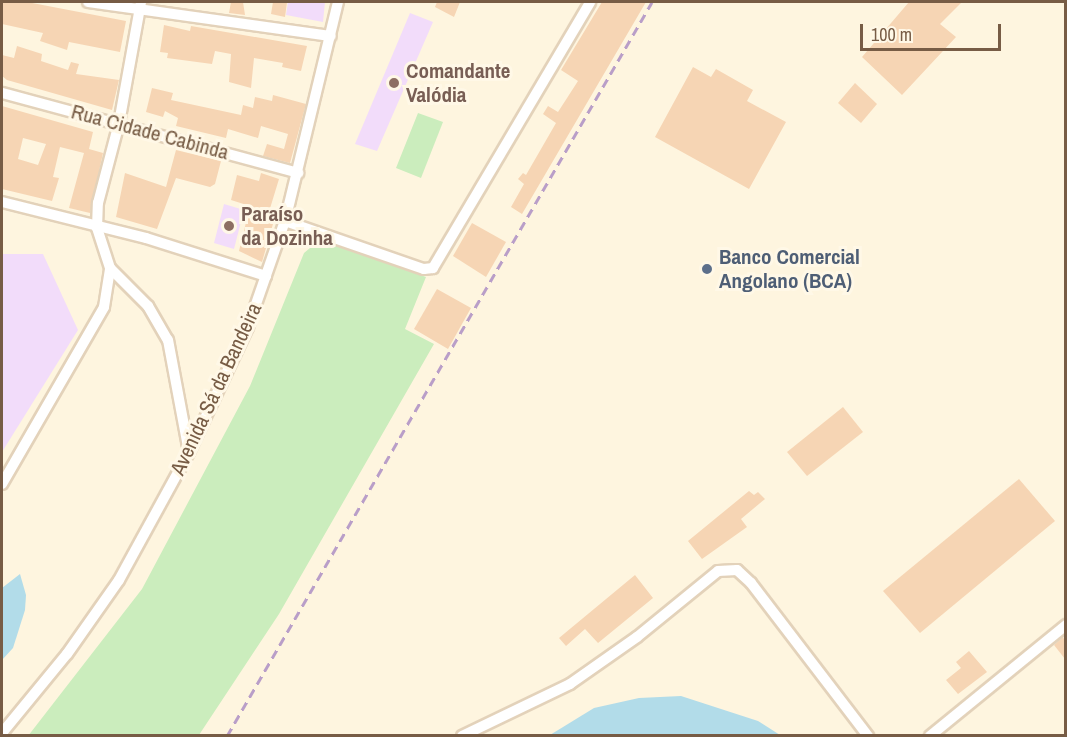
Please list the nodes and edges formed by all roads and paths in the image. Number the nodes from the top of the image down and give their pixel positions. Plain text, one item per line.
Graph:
1 (88, 2) edge
2 (338, 2) edge
3 (590, 2) edge
4 (141, 6) edge
5 (331, 36) junction
6 (2, 93) edge
7 (119, 123) junction
8 (298, 173) junction
9 (2, 202) edge
10 (285, 221) junction
11 (97, 228) junction
12 (110, 268) junction
13 (266, 276) junction
14 (189, 452) junction
15 (2, 484) edge
16 (1065, 625) edge
17 (2, 733) edge
18 (462, 735) edge
19 (868, 735) edge
20 (930, 735) edge

1 - 4 street
2 - 5 street, Avenida Sá da Bandeira
3 - 10 street
4 - 5 street
4 - 7 street
5 - 8 street, Avenida Sá da Bandeira
6 - 7 street, Rua Cidade Cabinda
7 - 8 street, Rua Cidade Cabinda
7 - 11 street
8 - 10 street, Avenida Sá da Bandeira
9 - 11 street
10 - 13 street, Avenida Sá da Bandeira
11 - 12 street
11 - 13 street
12 - 14 street
12 - 15 street
13 - 14 street, Avenida Sá da Bandeira
14 - 17 street, Avenida Sá da Bandeira
16 - 20 street
18 - 19 street

